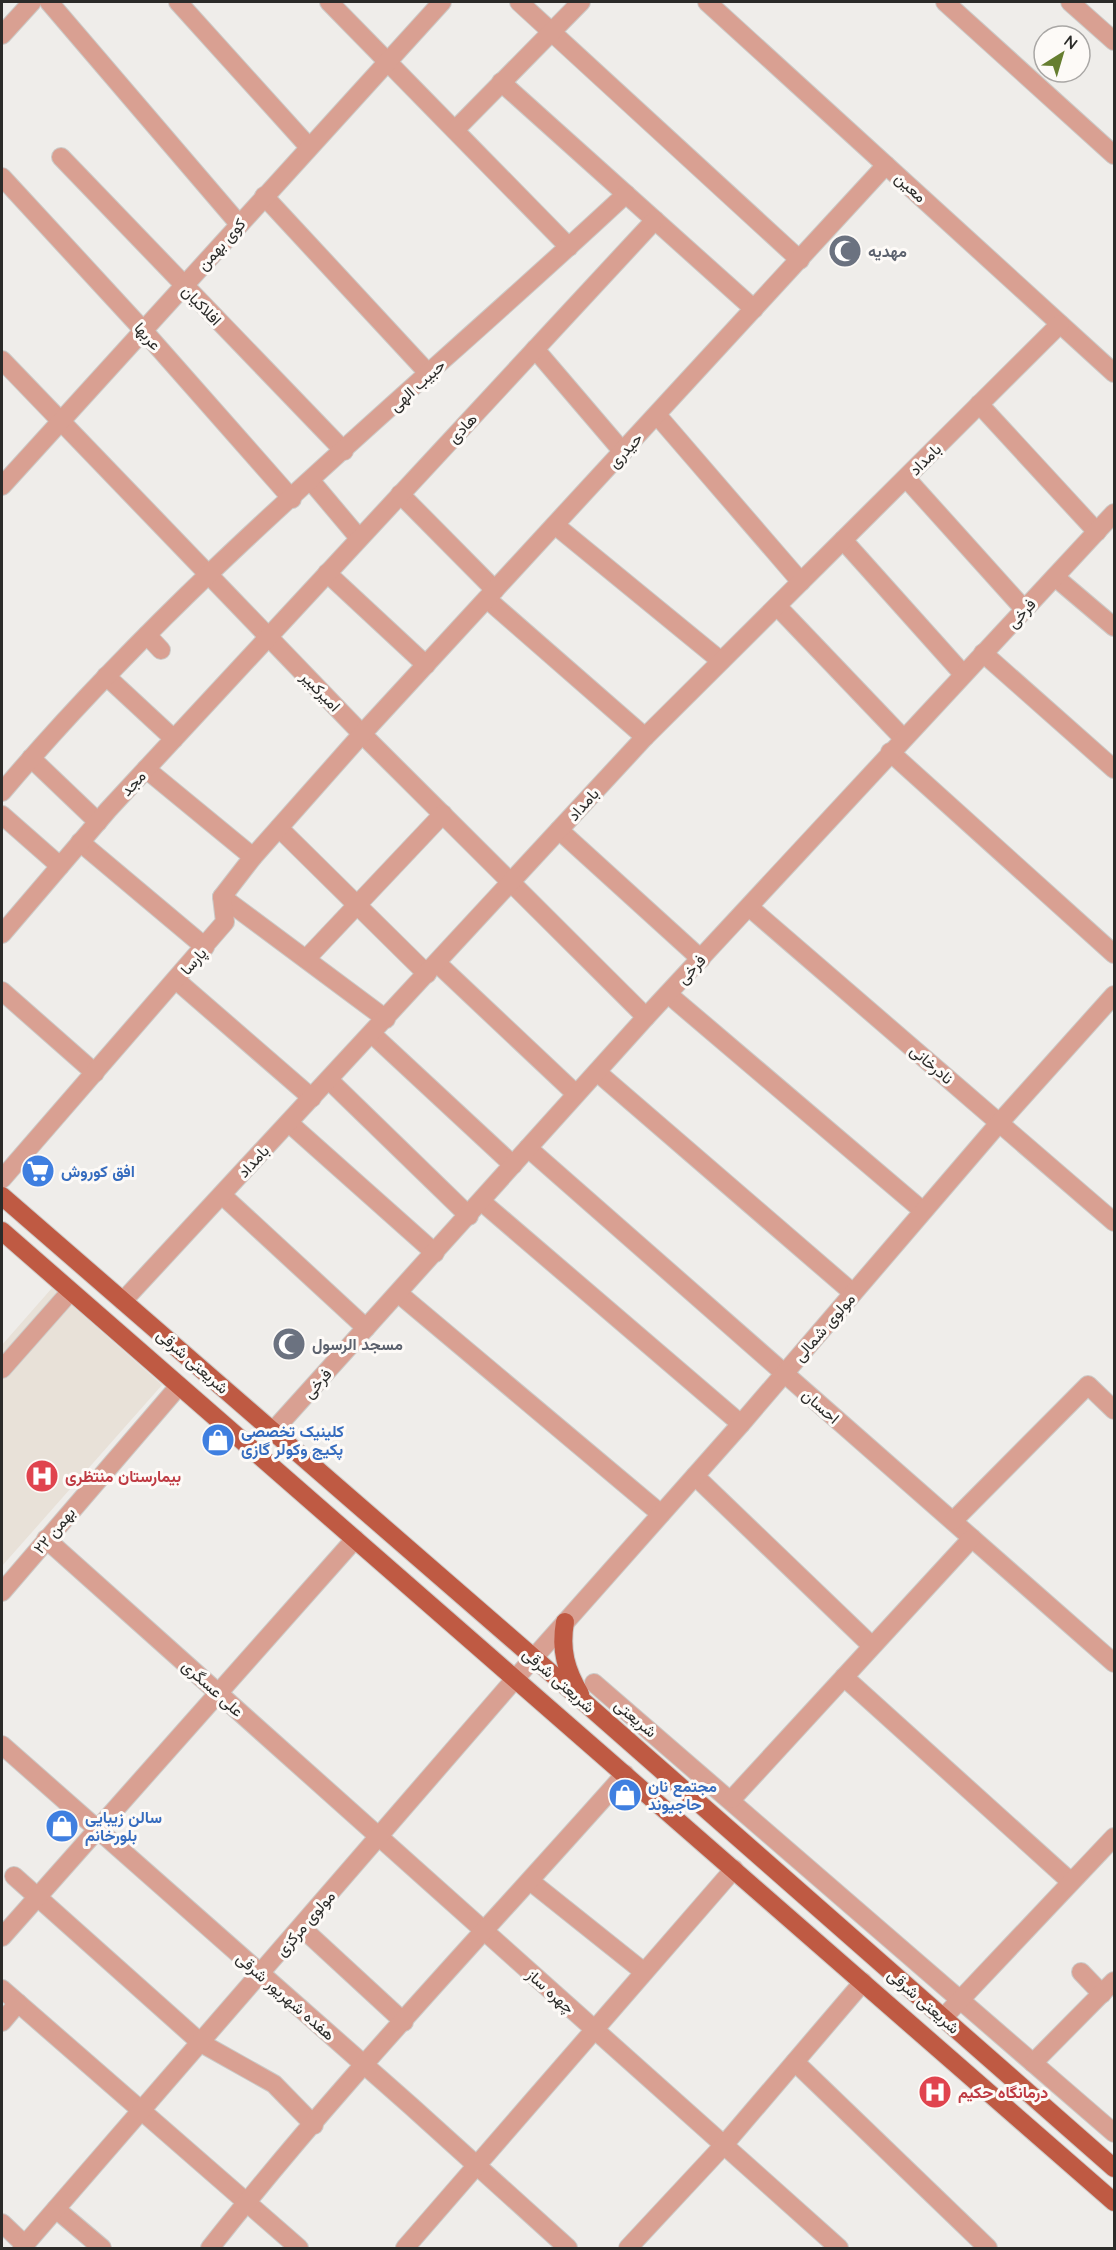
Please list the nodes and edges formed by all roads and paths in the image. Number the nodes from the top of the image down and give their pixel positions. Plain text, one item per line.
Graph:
1 (32, 2) edge
2 (49, 2) edge
3 (178, 2) edge
4 (329, 2) edge
5 (442, 2) edge
6 (519, 2) edge
7 (581, 2) edge
8 (707, 2) edge
9 (945, 2) edge
10 (1070, 2) edge
11 (551, 31) junction
12 (2, 35) edge
13 (1114, 41) edge
14 (387, 61) junction
15 (501, 82) junction
16 (455, 130) junction
17 (309, 147) junction
18 (1114, 155) edge
19 (61, 157) dead end
20 (886, 165) junction
21 (2, 177) edge
22 (626, 194) junction
23 (264, 196) junction
24 (655, 220) junction
25 (239, 224) junction
26 (569, 247) junction
27 (800, 260) junction
28 (183, 285) junction
29 (754, 309) junction
30 (1060, 324) junction
31 (143, 330) junction
32 (535, 349) junction
33 (2, 360) edge
34 (1114, 373) edge
35 (429, 374) junction
36 (980, 404) junction
37 (657, 415) junction
38 (60, 421) junction
39 (344, 451) junction
40 (623, 452) junction
41 (906, 478) junction
42 (310, 482) junction
43 (2, 486) edge
44 (400, 494) junction
45 (292, 499) junction
46 (1114, 513) edge
47 (555, 525) junction
48 (1097, 532) junction
49 (359, 538) junction
50 (843, 540) junction
51 (327, 573) junction
52 (208, 574) junction
53 (1055, 577) junction
54 (801, 582) junction
55 (491, 594) junction
56 (777, 606) junction
57 (1024, 609) junction
58 (1114, 627) edge
59 (147, 634) junction
60 (268, 636) junction
61 (161, 650) dead end
62 (983, 653) junction
63 (722, 661) junction
64 (426, 665) junction
65 (963, 674) junction
66 (106, 676) junction
67 (362, 734) junction
68 (645, 737) junction
69 (903, 738) junction
70 (174, 739) junction
71 (890, 752) junction
72 (31, 758) junction
73 (146, 769) junction
74 (1114, 769) edge
75 (2, 792) edge
76 (442, 814) junction
77 (2, 815) edge
78 (98, 822) junction
79 (279, 828) junction
80 (559, 830) junction
81 (80, 842) junction
82 (253, 857) junction
83 (60, 866) junction
84 (512, 883) junction
85 (222, 897) junction
86 (357, 906) junction
87 (749, 907) junction
88 (2, 934) edge
89 (205, 947) junction
90 (1114, 954) edge
91 (306, 959) junction
92 (701, 959) junction
93 (432, 969) junction
94 (176, 980) junction
95 (2, 990) edge
96 (668, 994) junction
97 (1114, 995) edge
98 (646, 1017) junction
99 (386, 1019) junction
100 (372, 1034) junction
101 (597, 1072) junction
102 (95, 1073) junction
103 (329, 1080) junction
104 (576, 1094) junction
105 (312, 1098) junction
106 (1000, 1122) junction
107 (289, 1123) junction
108 (528, 1148) junction
109 (513, 1165) junction
110 (2, 1179) edge
111 (222, 1195) junction
112 (2, 1196) edge
113 (482, 1202) junction
114 (923, 1211) junction
115 (469, 1216) junction
116 (1114, 1221) edge
117 (2, 1231) edge
118 (435, 1253) junction
119 (70, 1292) junction
120 (398, 1293) junction
121 (853, 1293) junction
122 (123, 1302) junction
123 (366, 1328) junction
124 (2, 1370) edge
125 (785, 1373) junction
126 (178, 1387) junction
127 (1114, 1410) edge
128 (741, 1424) junction
129 (273, 1431) junction
130 (695, 1476) junction
131 (661, 1514) junction
132 (953, 1521) junction
133 (972, 1538) junction
134 (46, 1539) junction
135 (355, 1539) junction
136 (440, 1577) junction
137 (2, 1592) edge
138 (421, 1596) junction
139 (565, 1622) junction
140 (872, 1646) junction
141 (534, 1658) junction
142 (1114, 1663) edge
143 (844, 1677) junction
144 (515, 1679) junction
145 (594, 1683) dead end
146 (217, 1692) junction
147 (586, 1704) junction
148 (607, 1723) junction
149 (590, 1743) junction
150 (2, 1745) edge
151 (678, 1754) junction
152 (662, 1771) junction
153 (625, 1774) junction
154 (732, 1800) junction
155 (98, 1831) junction
156 (380, 1837) junction
157 (1113, 1842) edge
158 (734, 1869) junction
159 (14, 1876) dead end
160 (530, 1881) junction
161 (1071, 1882) junction
162 (38, 1898) junction
163 (302, 1927) junction
164 (485, 1932) junction
165 (2, 1937) edge
166 (644, 1972) junction
167 (1081, 1972) dead end
168 (261, 1973) junction
169 (863, 1983) junction
170 (1108, 1988) edge
171 (2, 1989) edge
172 (960, 1999) junction
173 (18, 2003) junction
174 (944, 2018) junction
175 (2, 2022) edge
176 (404, 2022) junction
177 (594, 2030) junction
178 (201, 2043) junction
179 (795, 2062) junction
180 (1033, 2062) junction
181 (365, 2065) junction
182 (142, 2111) junction
183 (314, 2125) junction
184 (1114, 2133) edge
185 (723, 2146) junction
186 (475, 2166) junction
187 (1114, 2168) edge
188 (246, 2202) junction
189 (1114, 2202) edge
190 (56, 2209) junction
191 (2, 2223) edge
192 (24, 2247) edge
193 (102, 2248) edge
194 (210, 2248) edge
195 (299, 2248) edge
196 (406, 2248) edge
197 (568, 2248) edge
198 (628, 2248) edge
199 (839, 2248) edge
200 (988, 2248) edge

1 - 12 street
2 - 25 street
3 - 17 street
4 - 14 street
5 - 14 street, کوی بهمن
6 - 11 street
7 - 11 street
8 - 20 street, معین
9 - 18 street
10 - 13 street
11 - 15 street
11 - 27 street
14 - 16 street
14 - 17 street, کوی بهمن
15 - 16 street
15 - 22 street
16 - 26 street
17 - 23 street, کوی بهمن
19 - 28 street, افلاکیان
20 - 27 street, حیدری
20 - 30 street, معین
21 - 31 street, عربها
22 - 24 street
22 - 26 street, حبیب الهی
23 - 25 street, کوی بهمن
23 - 35 street
24 - 29 street
24 - 32 street, هادی
25 - 28 street, کوی بهمن
26 - 35 street, حبیب الهی
27 - 29 street, حیدری
28 - 31 street, کوی بهمن
28 - 39 street, افلاکیان
29 - 37 street, حیدری
30 - 34 street, معین
30 - 36 street, بامداد
31 - 38 street, کوی بهمن
31 - 45 street, عربها
32 - 40 street
32 - 44 street, هادی
33 - 38 street, امیرکبیر
35 - 39 street, حبیب الهی
36 - 41 street, بامداد
36 - 48 street
37 - 40 street, حیدری
37 - 54 street
38 - 43 street, کوی بهمن
38 - 52 street, امیرکبیر
39 - 42 street, حبیب الهی
40 - 47 street, حیدری
41 - 50 street, بامداد
41 - 57 street
42 - 45 street, حبیب الهی
42 - 49 street
44 - 49 street, هادی
44 - 55 street
45 - 52 street, حبیب الهی
46 - 48 street, فرخی
47 - 55 street, حیدری
47 - 63 street
48 - 53 street, فرخی
49 - 51 street, هادی
50 - 54 street, بامداد
50 - 65 street
51 - 60 street, هادی
51 - 64 street
52 - 59 street, حبیب الهی
52 - 60 street, امیرکبیر
53 - 57 street, فرخی
53 - 58 street
54 - 56 street, بامداد
55 - 64 street, حیدری
55 - 68 street
56 - 63 street, بامداد
56 - 69 street
57 - 62 street, فرخی
59 - 61 street
59 - 66 street, حبیب الهی
60 - 67 street, امیرکبیر
60 - 70 street, مجد
62 - 65 street, فرخی
62 - 74 street
63 - 68 street, بامداد
64 - 67 street, حیدری
65 - 69 street, فرخی
66 - 70 street
66 - 72 street, حبیب الهی
67 - 76 street, امیرکبیر
67 - 79 street
68 - 80 street, بامداد
69 - 71 street, فرخی
70 - 73 street, مجد
71 - 87 street, فرخی
71 - 90 street
72 - 75 street, حبیب الهی
72 - 78 street
73 - 78 street, مجد
73 - 82 street
76 - 84 street, امیرکبیر
76 - 86 street
77 - 83 street
78 - 81 street, مجد
79 - 82 street
79 - 86 street
80 - 84 street, بامداد
80 - 92 street
81 - 83 street, مجد
81 - 89 street
82 - 85 street
83 - 88 street, مجد
84 - 93 street, بامداد
84 - 98 street, امیرکبیر
85 - 89 street, پارسا
85 - 91 street
86 - 91 street
86 - 93 street
87 - 92 street, فرخی
87 - 106 street, نادرخانی
89 - 94 street, پارسا
91 - 99 street
92 - 96 street, فرخی
93 - 99 street, بامداد
93 - 104 street
94 - 102 street, پارسا
94 - 105 street
95 - 102 street
96 - 98 street, فرخی
96 - 114 street
97 - 106 street, مولوی شمالی
98 - 101 street, فرخی
99 - 100 street, بامداد
100 - 103 street, بامداد
100 - 109 street
101 - 104 street, فرخی
101 - 121 street
102 - 110 street, پارسا
103 - 105 street, بامداد
103 - 115 street
104 - 108 street, فرخی
105 - 107 street, بامداد
106 - 114 street, مولوی شمالی
106 - 116 street, نادرخانی
107 - 111 street, بامداد
107 - 118 street
108 - 109 street, فرخی
108 - 125 street, احسان
109 - 113 street, فرخی
111 - 122 street, بامداد
111 - 123 street
112 - 122 main road, شریعتی شرقی
113 - 115 street, فرخی
113 - 128 street
114 - 121 street, مولوی شمالی
115 - 118 street, فرخی
117 - 119 main road, شریعتی شرقی
118 - 120 street, فرخی
119 - 124 street
119 - 126 main road, شریعتی شرقی
120 - 123 street, فرخی
120 - 131 street
121 - 125 street, مولوی شمالی
122 - 129 main road, شریعتی شرقی
123 - 129 street, فرخی
125 - 128 street, مولوی شمالی
125 - 132 street, احسان
126 - 134 street, ۲۲ بهمن
126 - 135 main road, شریعتی شرقی
127 - 132 street
128 - 130 street, مولوی شمالی
129 - 136 main road, شریعتی شرقی
130 - 131 street, مولوی شمالی
130 - 140 street
131 - 139 street, مولوی شمالی
132 - 133 street, احسان
133 - 140 street
133 - 142 street, احسان
134 - 137 street, ۲۲ بهمن
134 - 146 street, علی عسگری
135 - 138 main road, شریعتی شرقی
135 - 146 street
136 - 138 main road
136 - 141 main road, شریعتی شرقی
138 - 144 main road, شریعتی شرقی
139 - 141 street, مولوی شمالی
139 - 147 main road
140 - 143 street
141 - 144 street, مولوی شمالی
141 - 147 main road, شریعتی شرقی
143 - 154 street
143 - 161 street
144 - 149 main road, شریعتی شرقی
144 - 156 street, مولوی مرکزی
145 - 151 street, شریعتی
146 - 155 street
146 - 156 street, علی عسگری
147 - 148 main road, شریعتی شرقی
148 - 149 main road
148 - 152 main road, شریعتی شرقی
149 - 153 main road, شریعتی شرقی
150 - 155 street, هفده شهریور شرقی
151 - 152 street
151 - 154 street, شریعتی شرقی
152 - 174 main road, شریعتی شرقی
153 - 158 main road, شریعتی شرقی
153 - 160 street
154 - 172 street, شریعتی شرقی
155 - 162 street
155 - 168 street, هفده شهریور شرقی
156 - 163 street, مولوی مرکزی
156 - 164 street, چهره ساز
157 - 161 street
158 - 166 street
158 - 169 main road, شریعتی شرقی
159 - 162 street
160 - 164 street
160 - 166 street
161 - 172 street
162 - 165 street
162 - 178 street
163 - 168 street, مولوی مرکزی
163 - 176 street
164 - 176 street
164 - 177 street, چهره ساز
166 - 177 street
167 - 170 street
168 - 178 street, مولوی مرکزی
168 - 181 street, هفده شهریور شرقی
169 - 179 street
169 - 189 main road, شریعتی شرقی
170 - 180 street
171 - 173 street
172 - 174 street
172 - 180 street, شریعتی شرقی
173 - 175 street
173 - 182 street
174 - 187 main road, شریعتی شرقی
176 - 181 street
177 - 185 street, چهره ساز
177 - 186 street
178 - 182 street, مولوی مرکزی
178 - 183 street
179 - 185 street
179 - 200 street
180 - 184 street, شریعتی شرقی
181 - 183 street
181 - 186 street, هفده شهریور شرقی
182 - 188 street
182 - 190 street, مولوی مرکزی
183 - 188 street
185 - 198 street
185 - 199 street, چهره ساز
186 - 196 street
186 - 197 street, هفده شهریور شرقی
188 - 194 street
188 - 195 street
190 - 192 street, مولوی مرکزی
190 - 193 street
191 - 192 street

